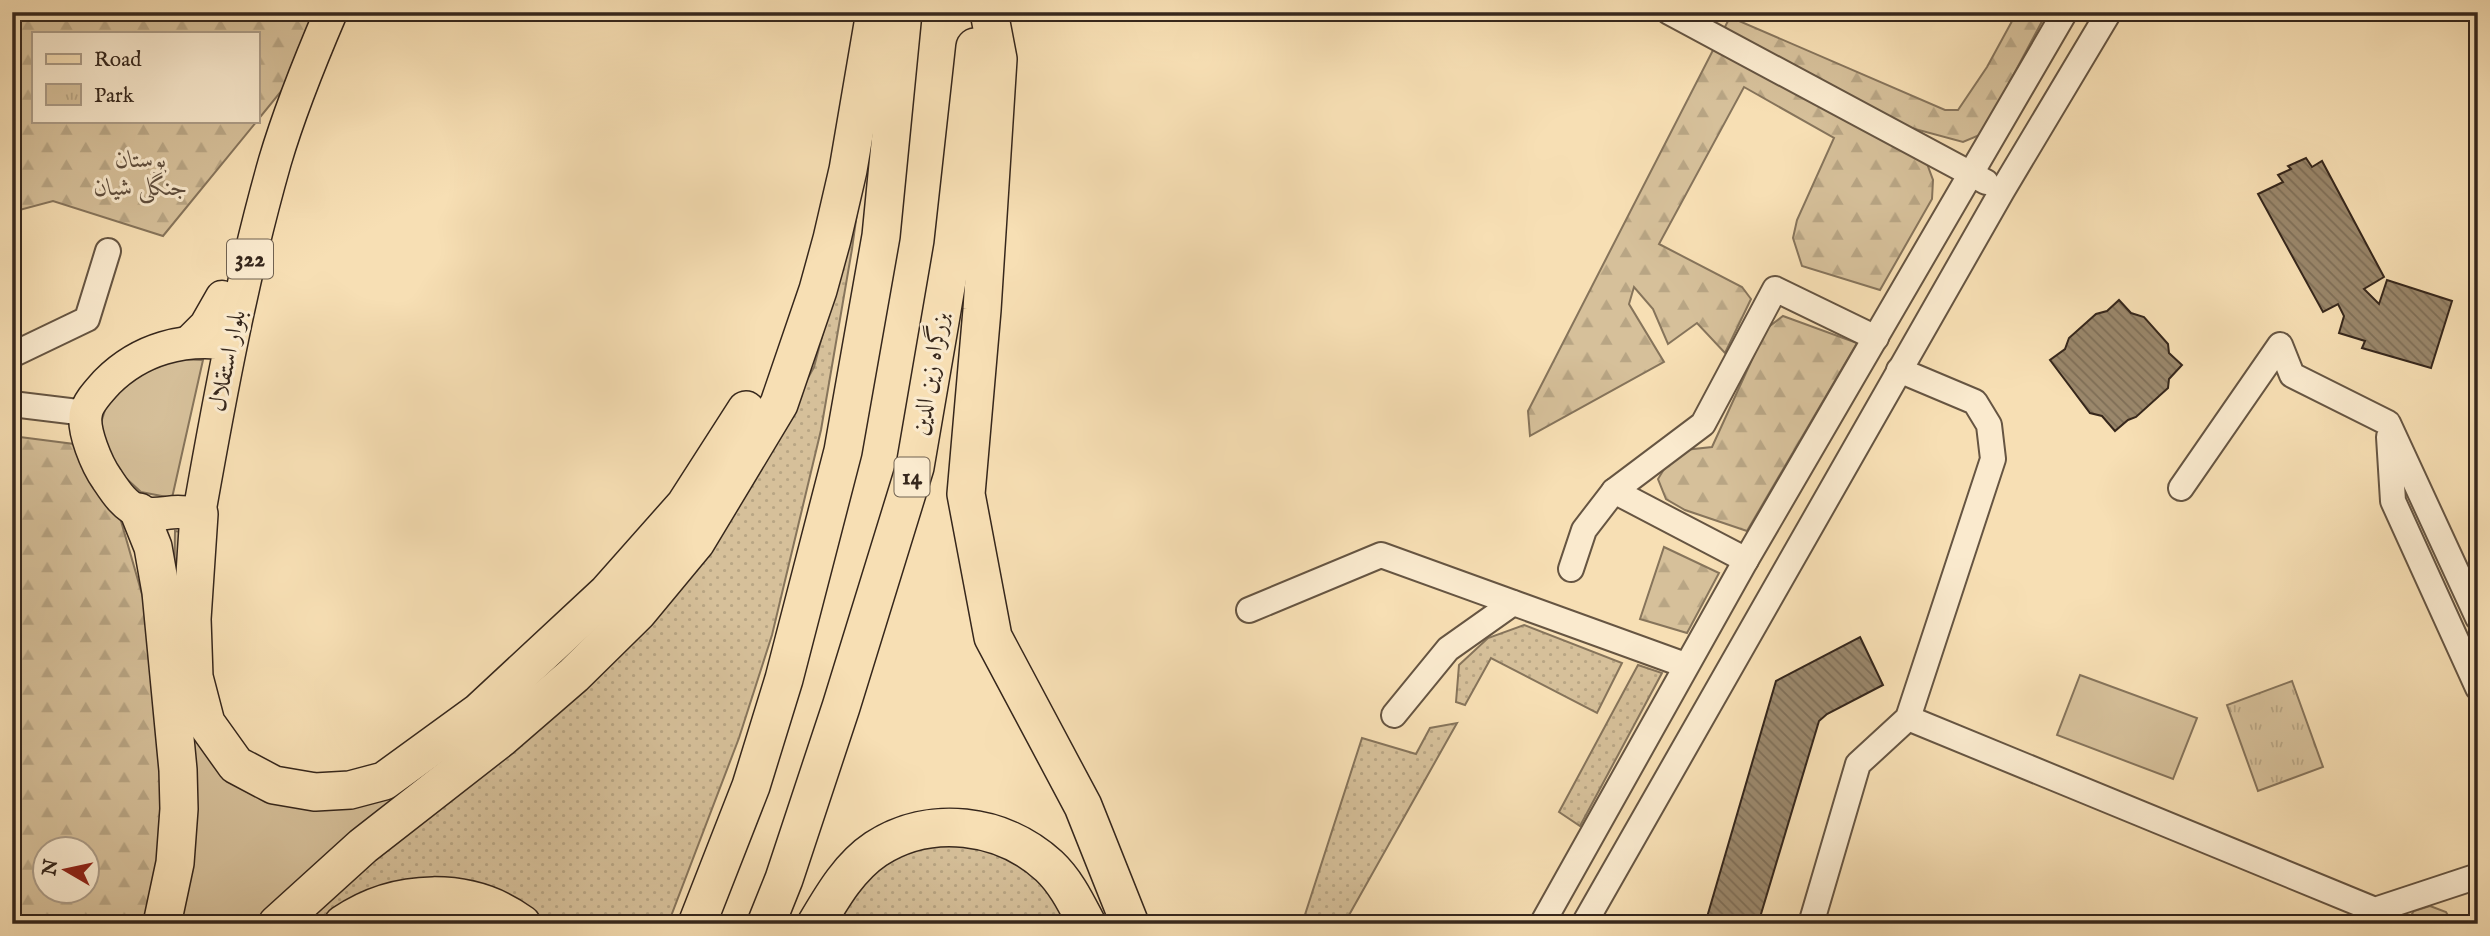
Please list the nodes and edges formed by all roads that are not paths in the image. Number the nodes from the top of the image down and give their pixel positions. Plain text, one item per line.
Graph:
1 (311, 12) edge
2 (331, 12) edge
3 (875, 12) edge
4 (903, 12) edge
5 (979, 12) edge
6 (989, 12) edge
7 (1669, 12) edge
8 (2065, 12) edge
9 (2109, 12) edge
10 (1972, 175) junction
11 (2002, 191) junction
12 (108, 251) dead end
13 (807, 319) junction
14 (1876, 338) junction
15 (211, 342) junction
16 (12, 355) edge
17 (1899, 370) junction
18 (12, 404) edge
19 (86, 413) junction
20 (2388, 423) junction
21 (1809, 452) junction
22 (1842, 470) junction
23 (2181, 488) dead end
24 (1614, 491) junction
25 (139, 512) junction
26 (189, 513) junction
27 (1746, 559) junction
28 (1571, 569) dead end
29 (161, 592) junction
30 (1513, 603) junction
31 (1249, 610) dead end
32 (2478, 617) edge
33 (2451, 629) junction
34 (1685, 665) junction
35 (2478, 688) edge
36 (1394, 715) dead end
37 (1908, 719) junction
38 (2478, 876) edge
39 (2376, 917) edge
40 (162, 924) edge
41 (277, 924) edge
42 (343, 924) edge
43 (522, 924) edge
44 (697, 924) edge
45 (766, 924) edge
46 (816, 924) edge
47 (1087, 924) edge
48 (1130, 924) edge
49 (1542, 924) edge
50 (1584, 924) edge
51 (1811, 924) edge

1 - 15 main road, بلوار استقلال / 322
2 - 15 main road, بلوار استقلال / 322
3 - 13 highway
4 - 44 highway
5 - 45 highway, بزرگراه زین الدین / 14
6 - 48 highway
7 - 10 street
8 - 10 street
9 - 11 street
10 - 11 street
10 - 14 street
11 - 17 street
12 - 16 street
13 - 26 highway
13 - 41 highway
14 - 21 street
14 - 24 street
15 - 19 main road
15 - 26 main road, بلوار استقلال / 322
17 - 22 street
17 - 37 street
18 - 19 street
19 - 25 main road
20 - 23 street
20 - 32 street
20 - 33 street
21 - 22 street
21 - 27 street
22 - 50 street
24 - 27 street
24 - 28 street
25 - 26 main road
25 - 29 highway
26 - 29 highway
27 - 34 street
29 - 40 highway
30 - 31 street
30 - 34 street
30 - 36 street
32 - 33 street
33 - 35 street
34 - 49 street
37 - 39 street
37 - 51 street
38 - 39 street
42 - 43 highway
46 - 47 highway

